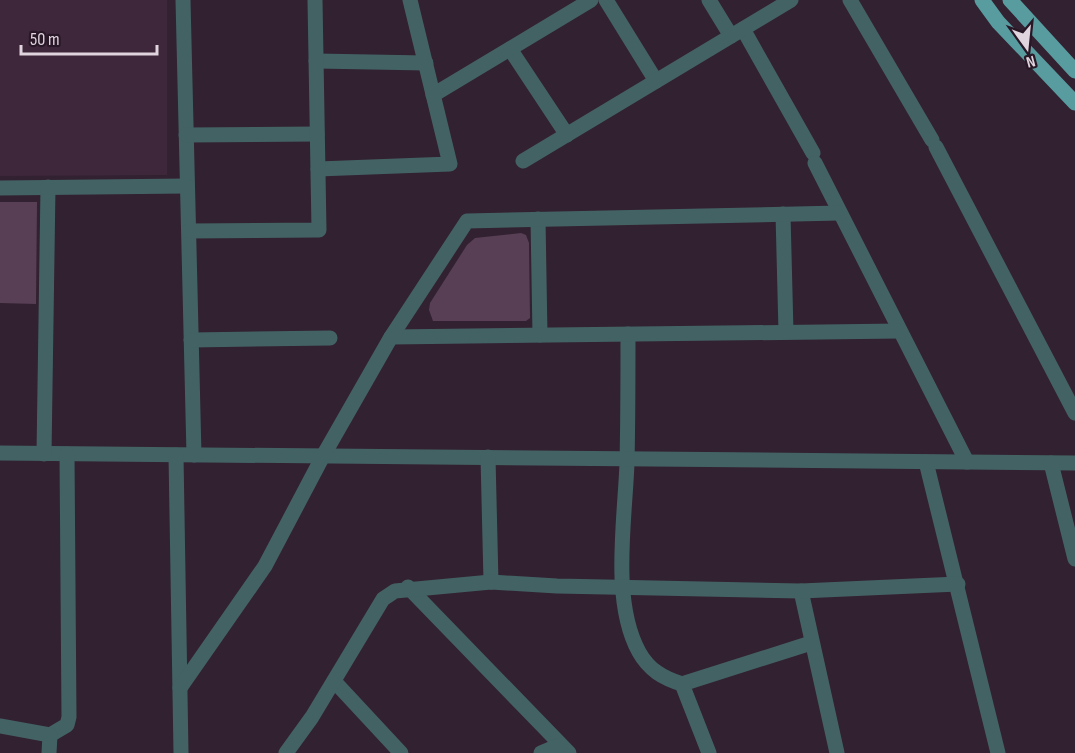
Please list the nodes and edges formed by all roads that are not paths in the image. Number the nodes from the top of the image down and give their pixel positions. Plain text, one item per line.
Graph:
1 (183, 0) edge
2 (315, 0) edge
3 (410, 0) edge
4 (591, 0) edge
5 (606, 0) edge
6 (709, 0) edge
7 (791, 0) edge
8 (850, 0) edge
9 (982, 0) edge
10 (1010, 0) edge
11 (737, 32) junction
12 (510, 49) junction
13 (316, 61) junction
14 (426, 63) junction
15 (1075, 71) edge
16 (656, 81) junction
17 (433, 95) junction
18 (1075, 103) edge
19 (317, 134) junction
20 (186, 135) junction
21 (567, 135) junction
22 (523, 161) dead end
23 (318, 169) junction
24 (187, 186) junction
25 (48, 187) junction
26 (0, 188) edge
27 (840, 213) junction
28 (783, 214) junction
29 (538, 219) junction
30 (189, 231) junction
31 (900, 331) junction
32 (786, 332) junction
33 (628, 334) junction
34 (540, 335) junction
35 (391, 337) junction
36 (330, 338) dead end
37 (191, 340) junction
38 (1075, 414) edge
39 (0, 453) edge
40 (44, 453) junction
41 (67, 454) junction
42 (176, 455) junction
43 (194, 455) junction
44 (322, 456) junction
45 (488, 458) junction
46 (627, 459) junction
47 (926, 462) junction
48 (967, 462) junction
49 (1051, 463) junction
50 (1075, 463) edge
51 (1075, 559) edge
52 (491, 582) junction
53 (958, 584) junction
54 (408, 588) junction
55 (621, 588) junction
56 (801, 591) junction
57 (811, 643) junction
58 (334, 681) junction
59 (682, 684) junction
60 (180, 688) junction
61 (0, 726) edge
62 (50, 735) junction
63 (564, 749) edge
64 (49, 753) edge
65 (181, 753) edge
66 (286, 753) edge
67 (400, 753) edge
68 (541, 753) edge
69 (709, 753) edge
70 (837, 753) edge
71 (998, 753) edge

1 - 20 street
2 - 13 street
3 - 14 street
4 - 12 street
5 - 16 street
6 - 11 street
7 - 11 street
8 - 38 street
9 - 18 main road
10 - 15 main road
11 - 16 street
11 - 27 street
12 - 17 street
12 - 21 street
13 - 14 street
13 - 19 street
14 - 17 street
16 - 21 street
17 - 23 street
19 - 20 street
19 - 23 street
20 - 24 street
21 - 22 street
23 - 30 street
24 - 25 street
24 - 30 street
25 - 26 street
25 - 40 street
27 - 28 street
27 - 31 street
28 - 29 street
28 - 32 street
29 - 34 street
29 - 35 street
30 - 37 street
31 - 32 street
31 - 48 street
32 - 33 street
33 - 34 street
33 - 46 street
34 - 35 street
35 - 44 street
36 - 37 street
37 - 43 street
39 - 40 street
40 - 41 street
41 - 42 street
41 - 62 street
42 - 43 street
42 - 60 street
43 - 44 street
44 - 45 street
44 - 60 street
45 - 46 street
45 - 52 street
46 - 47 street
46 - 55 street
47 - 48 street
47 - 53 street
48 - 49 street
49 - 50 street
49 - 51 street
52 - 54 street
52 - 55 street
53 - 56 street
53 - 71 street
54 - 58 street
54 - 63 street
55 - 56 street
55 - 59 street
56 - 57 street
57 - 59 street
57 - 70 street
58 - 66 street
58 - 67 street
59 - 69 street
60 - 65 street
61 - 62 street
62 - 64 street
63 - 68 street

